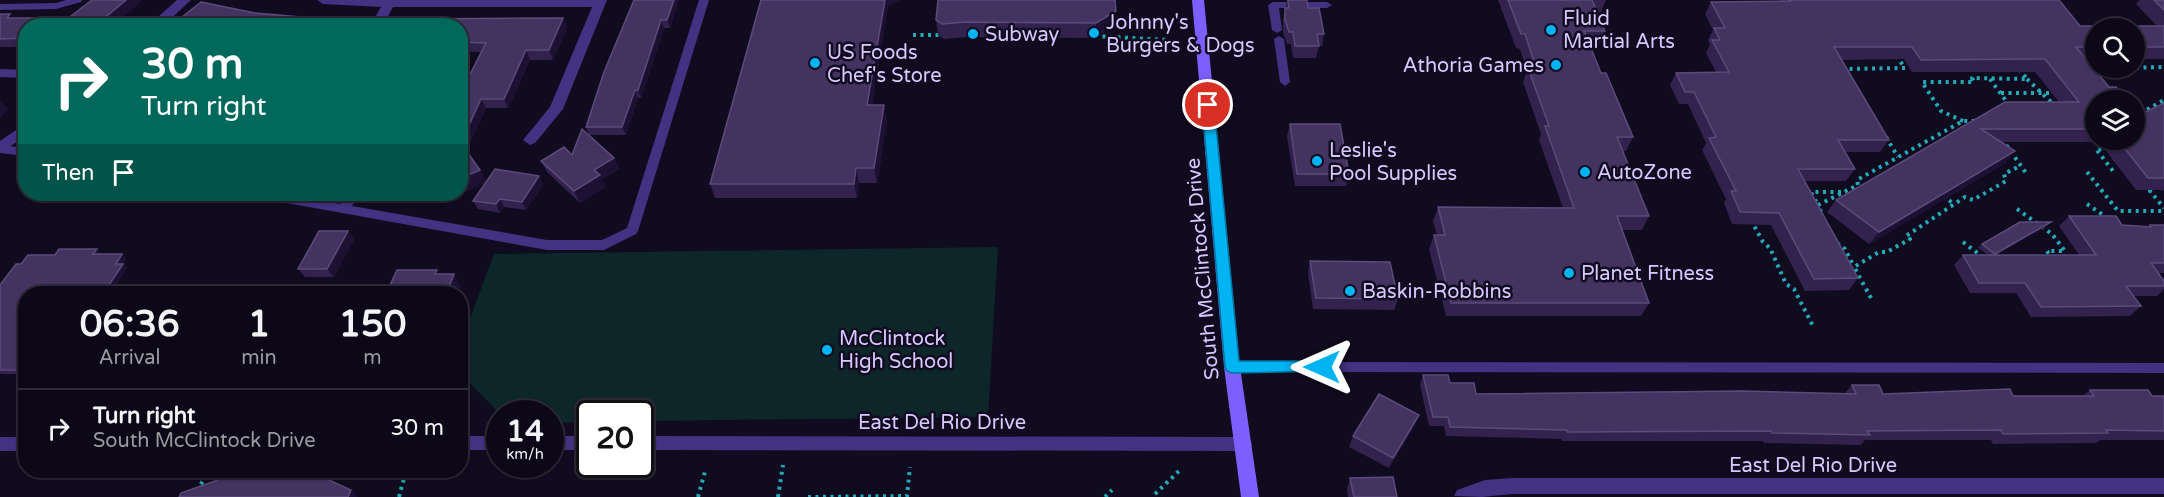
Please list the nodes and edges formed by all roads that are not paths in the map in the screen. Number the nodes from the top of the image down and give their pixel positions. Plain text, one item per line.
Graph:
1 (77, 0) edge
2 (185, 0) edge
3 (323, 0) edge
4 (704, 0) edge
5 (1198, 0) edge
6 (600, 2) edge
7 (389, 3) junction
8 (1327, 5) dead end
9 (0, 7) edge
10 (164, 18) edge
11 (381, 18) edge
12 (0, 74) edge
13 (18, 74) edge
14 (1285, 82) dead end
15 (18, 134) edge
16 (530, 140) dead end
17 (0, 149) edge
18 (18, 151) edge
19 (298, 201) edge
20 (349, 201) edge
21 (343, 209) junction
22 (1232, 367) junction
23 (2164, 368) edge
24 (468, 443) edge
25 (486, 443) edge
26 (654, 443) edge
27 (0, 444) edge
28 (18, 444) edge
29 (1243, 444) junction
30 (2164, 486) edge
31 (1623, 491) edge
32 (1463, 496) edge
33 (1250, 497) edge

1 - 9 lane
2 - 10 street
3 - 7 street
4 - 21 lane
5 - 22 main road, South McClintock Drive
6 - 7 street
6 - 16 street
7 - 11 street
8 - 14 lane
12 - 13 street
15 - 17 street
17 - 18 lane
19 - 21 lane
20 - 21 lane
22 - 23 lane
22 - 29 main road, South McClintock Drive
24 - 25 street
26 - 29 street, East Del Rio Drive
27 - 28 street
29 - 33 main road, South McClintock Drive
30 - 31 street, East Del Rio Drive
31 - 32 street, East Del Rio Drive

